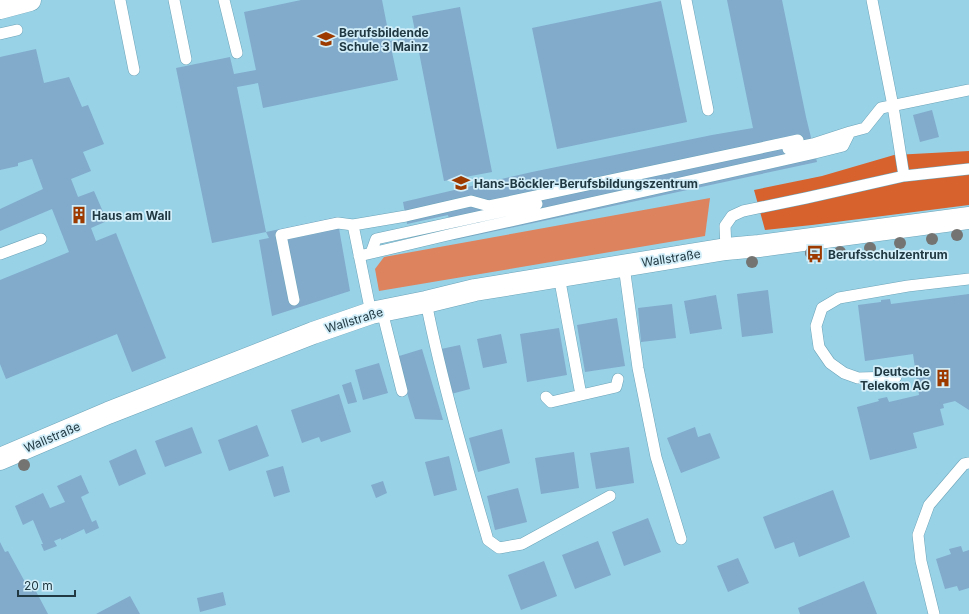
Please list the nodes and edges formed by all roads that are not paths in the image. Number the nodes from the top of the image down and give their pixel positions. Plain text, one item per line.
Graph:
1 (30, 0) edge
2 (120, 0) edge
3 (174, 0) edge
4 (224, 0) edge
5 (686, 0) edge
6 (872, 0) edge
7 (0, 8) edge
8 (17, 30) dead end
9 (0, 34) edge
10 (236, 53) dead end
11 (186, 59) dead end
12 (134, 70) dead end
13 (969, 90) edge
14 (893, 106) junction
15 (708, 110) dead end
16 (798, 140) dead end
17 (969, 169) edge
18 (904, 176) junction
19 (969, 218) edge
20 (353, 225) junction
21 (42, 239) dead end
22 (726, 249) junction
23 (0, 254) edge
24 (359, 256) junction
25 (624, 266) junction
26 (559, 276) junction
27 (969, 279) edge
28 (294, 300) dead end
29 (426, 302) junction
30 (376, 312) junction
31 (896, 377) dead end
32 (618, 379) dead end
33 (402, 391) dead end
34 (581, 395) junction
35 (546, 397) dead end
36 (0, 459) edge
37 (969, 463) edge
38 (610, 496) dead end
39 (681, 539) dead end
40 (934, 614) edge

1 - 7 street
2 - 12 lane
3 - 11 lane
4 - 10 lane
5 - 15 lane
6 - 14 lane
8 - 9 lane
13 - 14 lane
14 - 18 lane
14 - 24 lane
16 - 20 lane
17 - 18 lane
18 - 22 lane
19 - 22 street, Wallstraße
20 - 24 lane
20 - 28 lane
21 - 23 lane
22 - 25 street, Wallstraße
24 - 30 lane
25 - 26 street, Wallstraße
25 - 39 lane
26 - 29 street, Wallstraße
26 - 34 lane
27 - 31 lane
29 - 30 street, Wallstraße
29 - 38 lane
30 - 33 lane
30 - 36 street, Wallstraße
32 - 34 lane
34 - 35 lane
37 - 40 lane

